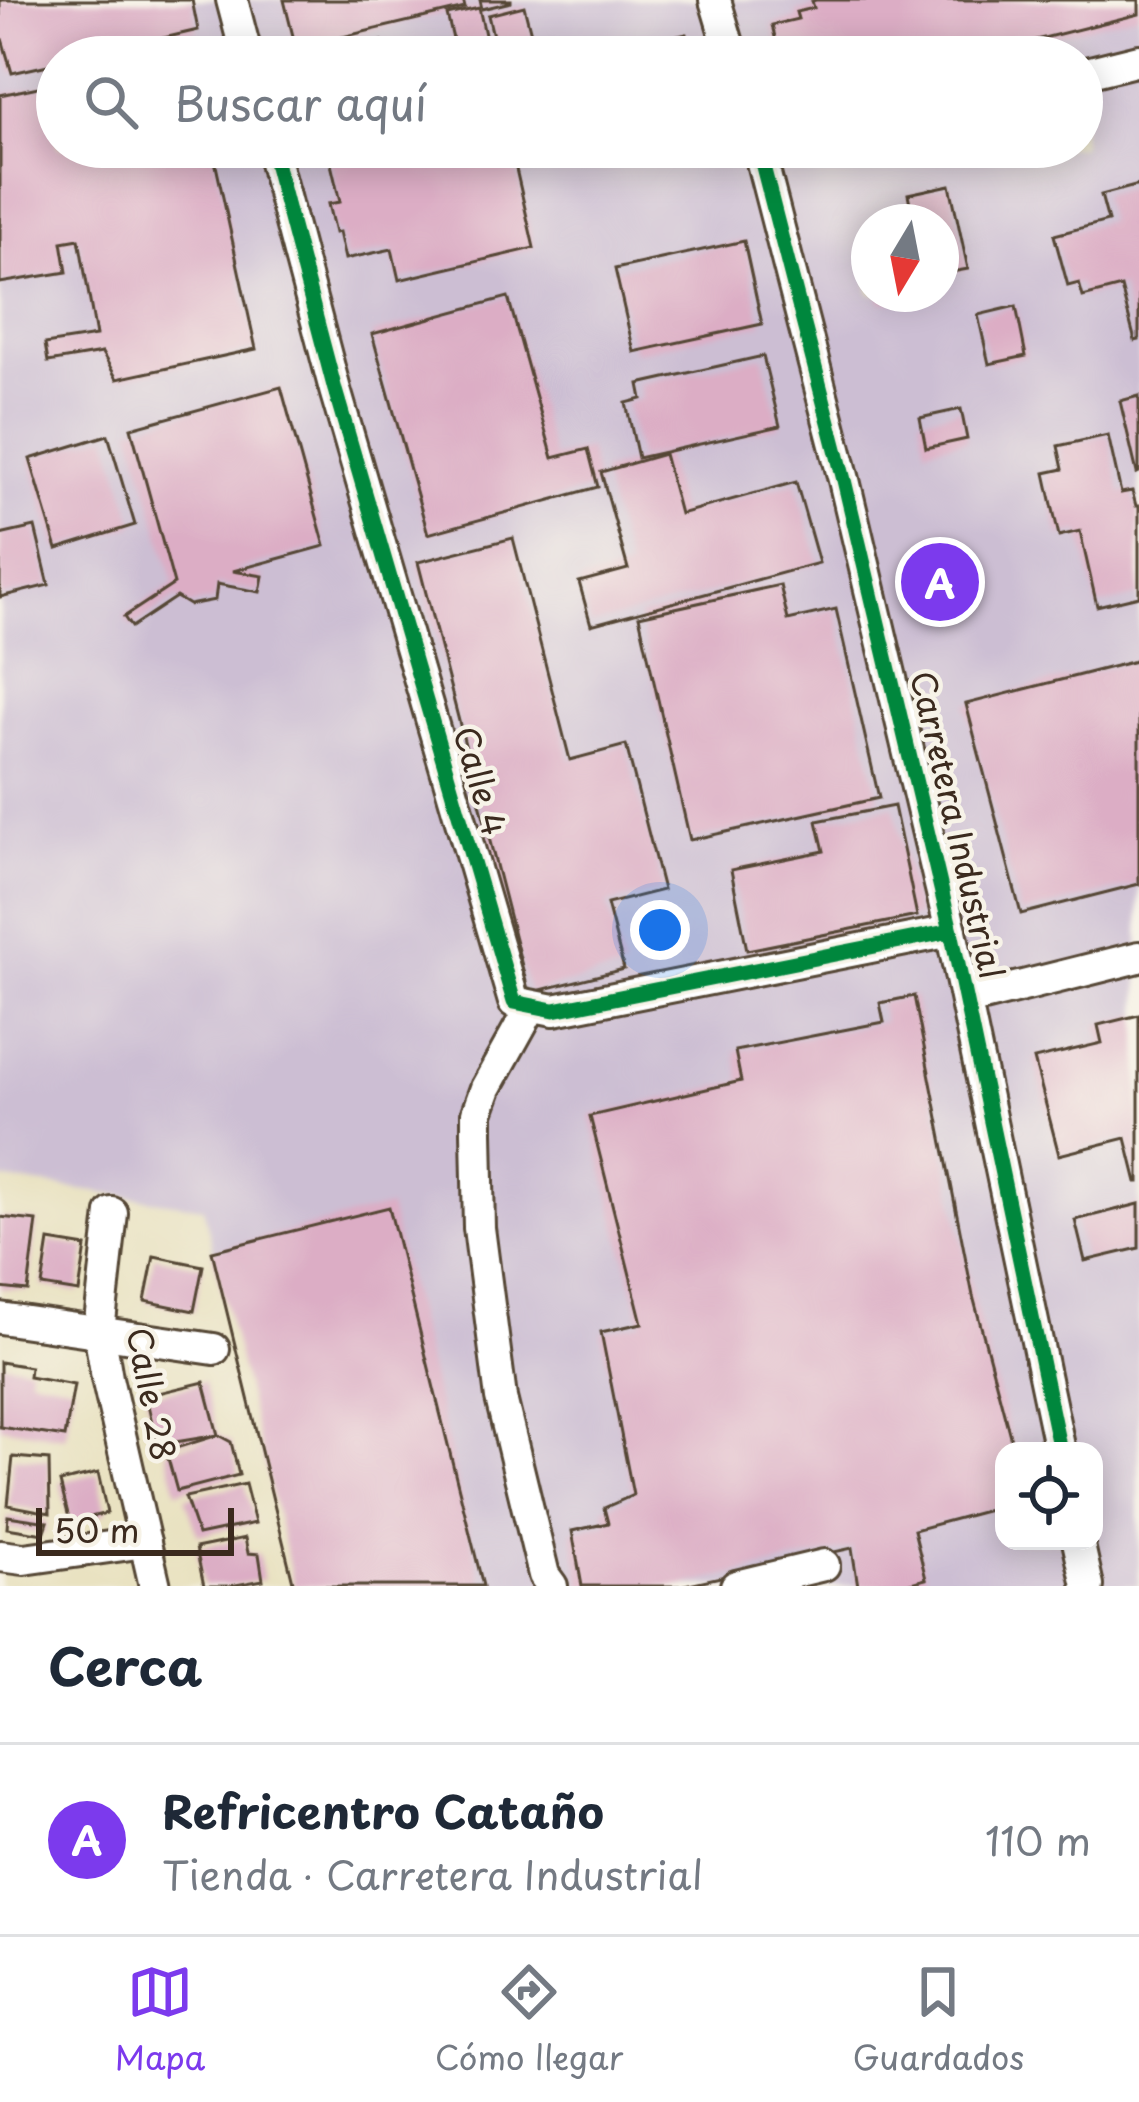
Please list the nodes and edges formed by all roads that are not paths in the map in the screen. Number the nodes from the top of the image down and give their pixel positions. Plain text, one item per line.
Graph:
1 (232, 0) edge
2 (715, 0) edge
3 (241, 36) edge
4 (726, 36) edge
5 (1139, 60) edge
6 (1103, 69) edge
7 (277, 168) edge
8 (763, 168) edge
9 (952, 931) junction
10 (1139, 957) edge
11 (968, 1000) junction
12 (531, 1007) junction
13 (112, 1213) dead end
14 (0, 1318) edge
15 (99, 1331) junction
16 (214, 1349) dead end
17 (1058, 1442) edge
18 (145, 1542) junction
19 (1080, 1550) edge
20 (0, 1556) edge
21 (824, 1565) dead end
22 (155, 1586) edge
23 (552, 1586) edge
24 (736, 1586) edge
25 (1088, 1586) edge

1 - 3 street
2 - 4 street
5 - 6 street
7 - 12 street, Calle 4
8 - 9 street, Carretera Industrial
9 - 11 street, Carretera Industrial
9 - 12 street
10 - 11 street
11 - 17 street, Carretera Industrial
12 - 23 street
13 - 15 street, Calle 28
14 - 15 street
15 - 16 street
15 - 18 street, Calle 28
18 - 20 street
18 - 22 street, Calle 28
19 - 25 street
21 - 24 street

